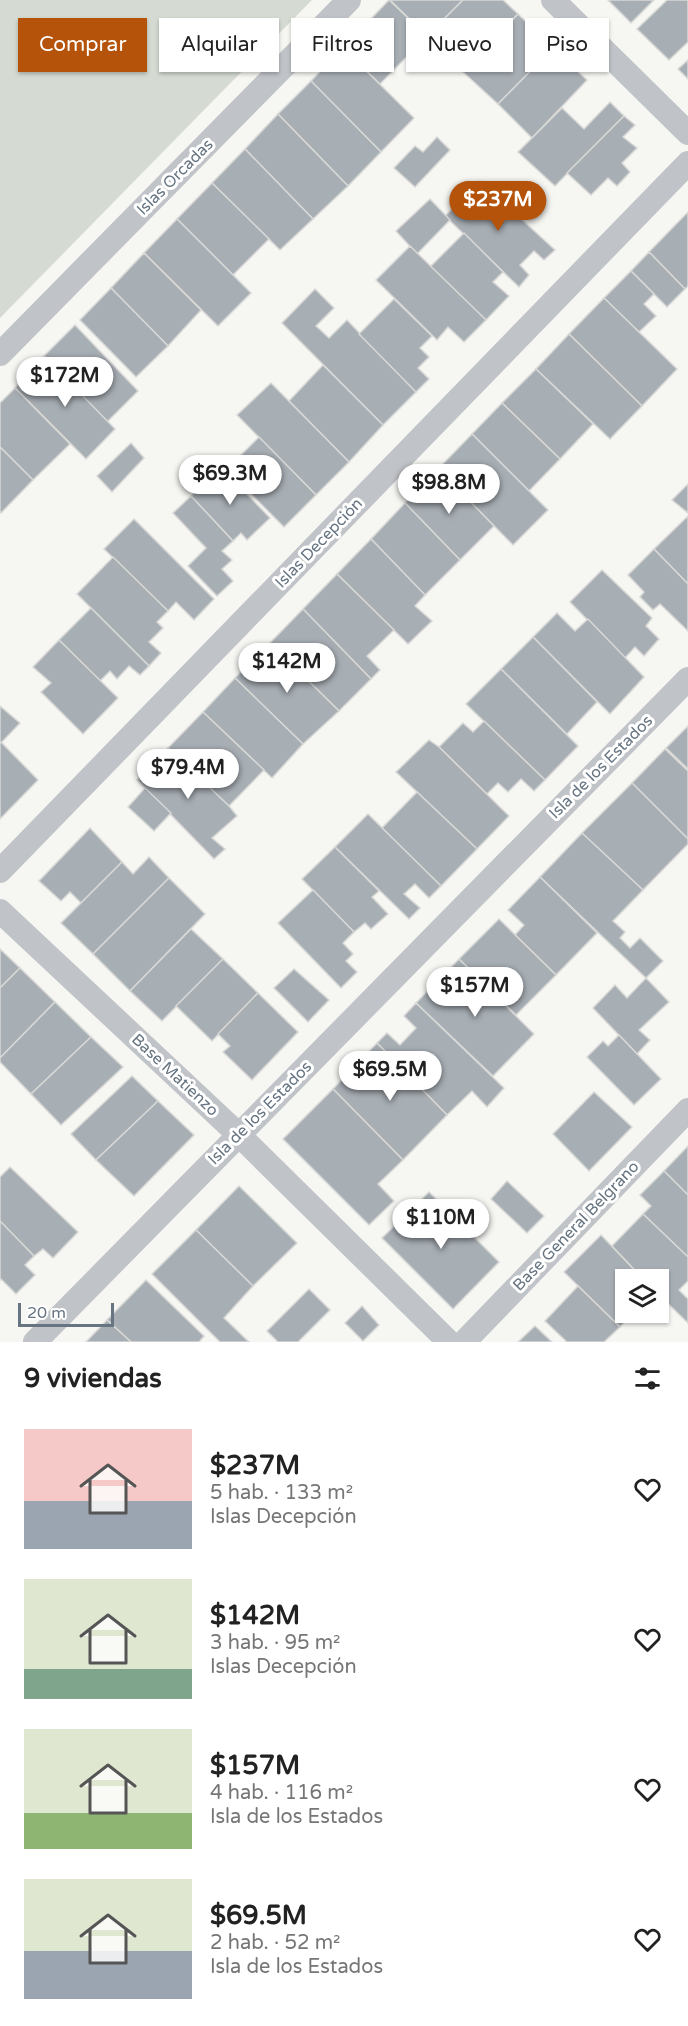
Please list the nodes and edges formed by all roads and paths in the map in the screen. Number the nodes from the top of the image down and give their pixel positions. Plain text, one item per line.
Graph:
1 (349, 0) edge
2 (553, 0) edge
3 (688, 132) edge
4 (688, 163) edge
5 (0, 354) edge
6 (688, 679) edge
7 (0, 872) edge
8 (0, 911) edge
9 (688, 1110) edge
10 (239, 1135) junction
11 (35, 1342) edge
12 (449, 1342) edge
13 (464, 1342) edge

1 - 5 street, Islas Orcadas
2 - 3 street
4 - 7 street, Islas Decepción
6 - 10 street, Isla de los Estados
8 - 10 street, Base Matienzo
9 - 13 street, Base General Belgrano
10 - 11 street, Isla de los Estados
10 - 12 street, Base Matienzo

